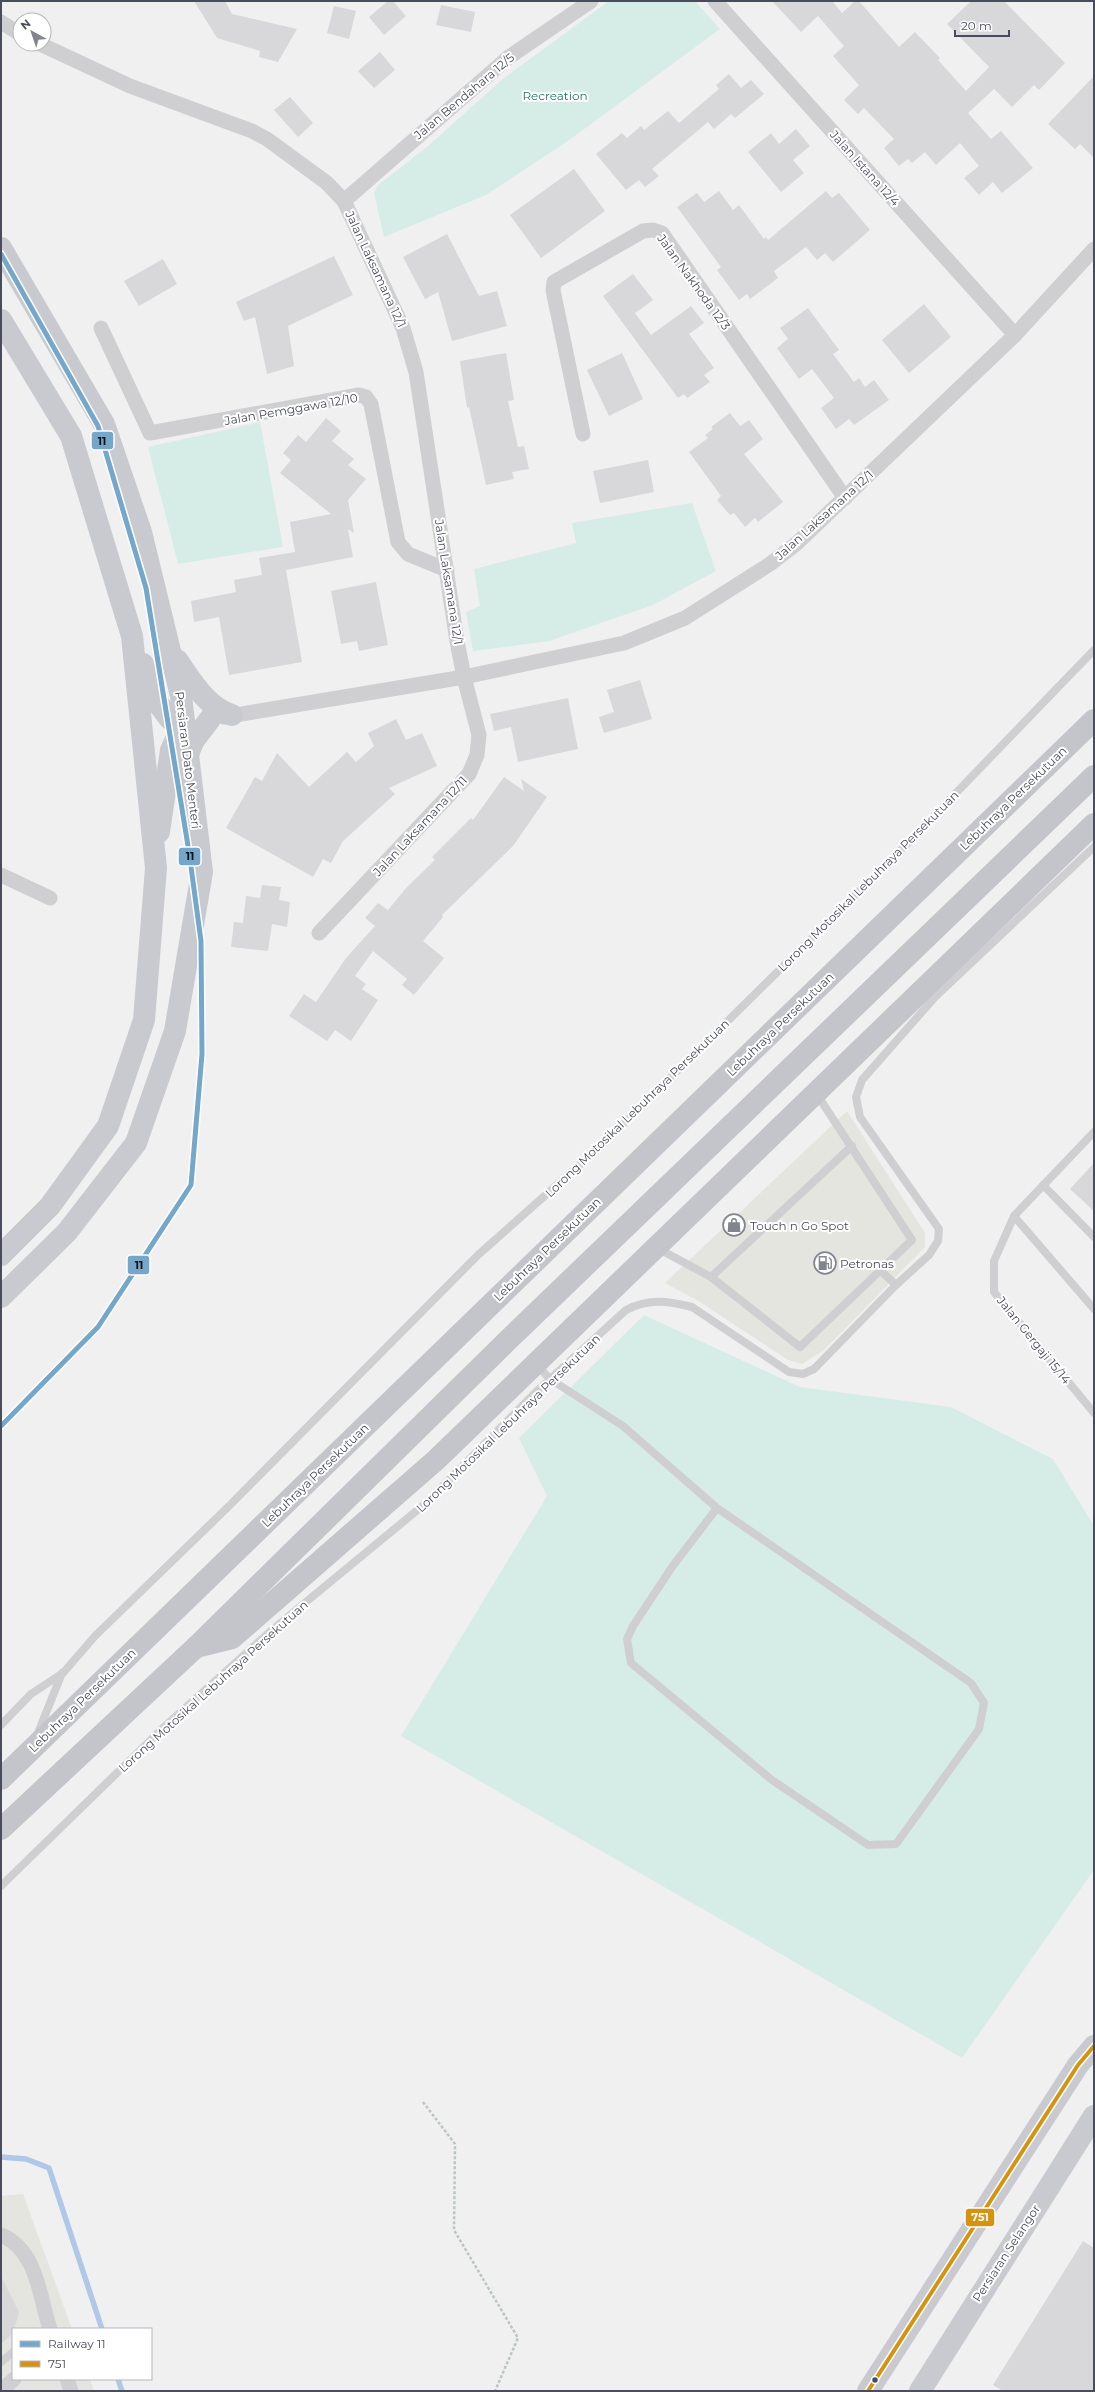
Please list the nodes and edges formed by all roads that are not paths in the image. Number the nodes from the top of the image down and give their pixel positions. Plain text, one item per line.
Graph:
1 (591, 1) edge
2 (715, 1) edge
3 (1, 22) edge
4 (12, 29) edge
5 (52, 50) edge
6 (344, 200) junction
7 (1, 248) edge
8 (1094, 249) edge
9 (1, 320) edge
10 (101, 328) dead end
11 (1015, 335) junction
12 (583, 434) dead end
13 (846, 498) junction
14 (447, 570) junction
15 (132, 636) junction
16 (170, 649) junction
17 (1094, 650) edge
18 (464, 677) junction
19 (232, 715) junction
20 (210, 719) junction
21 (1094, 720) edge
22 (184, 723) junction
23 (188, 754) junction
24 (1094, 776) edge
25 (1094, 824) edge
26 (1094, 847) edge
27 (154, 855) junction
28 (1, 876) edge
29 (50, 898) dead end
30 (318, 933) dead end
31 (816, 1092) junction
32 (1094, 1132) edge
33 (852, 1146) junction
34 (1043, 1185) junction
35 (1014, 1216) junction
36 (1094, 1237) edge
37 (656, 1248) junction
38 (1, 1255) edge
39 (880, 1270) junction
40 (711, 1277) junction
41 (896, 1285) junction
42 (1, 1297) edge
43 (1094, 1309) edge
44 (543, 1371) junction
45 (1094, 1414) edge
46 (717, 1508) junction
47 (196, 1647) junction
48 (62, 1673) junction
49 (1, 1725) edge
50 (32, 1749) junction
51 (1, 1779) edge
52 (1, 1829) edge
53 (1, 1886) edge
54 (1094, 2046) edge
55 (1094, 2116) edge
56 (1, 2235) edge
57 (46, 2327) edge
58 (12, 2353) edge
59 (1, 2362) edge
60 (13, 2380) edge
61 (67, 2380) edge
62 (1, 2391) edge
63 (71, 2391) edge
64 (868, 2391) edge
65 (920, 2391) edge

1 - 6 street, Jalan Bendahara 12/5
2 - 11 street, Jalan Istana 12/4
3 - 4 street
5 - 6 street, Jalan Laksamana 12/1
6 - 14 street, Jalan Laksamana 12/1
7 - 16 main road, Persiaran Dato Menteri
8 - 11 street, Jalan Laksamana 12/1
9 - 15 main road
10 - 14 street, Jalan Pemggawa 12/10
11 - 13 street, Jalan Laksamana 12/1
12 - 13 street, Jalan Nakhoda 12/3
13 - 18 street, Jalan Laksamana 12/1
14 - 18 street, Jalan Laksamana 12/1
15 - 22 main road
15 - 27 main road
16 - 19 main road
16 - 22 main road, Persiaran Dato Menteri
17 - 48 lane, Lorong Motosikal Lebuhraya Persekutuan
18 - 19 street, Jalan Laksamana 12/1
18 - 30 street, Jalan Laksamana 12/11
19 - 20 street, Jalan Laksamana 12/1
20 - 22 street, Jalan Laksamana 12/1
20 - 23 main road
21 - 50 highway, Lebuhraya Persekutuan
22 - 23 main road, Persiaran Dato Menteri
22 - 27 main road
23 - 42 main road, Persiaran Dato Menteri
24 - 47 highway
25 - 31 highway
26 - 41 lane, Lorong Motosikal Lebuhraya Persekutuan
27 - 38 main road
28 - 29 street
31 - 33 lane
31 - 37 highway
32 - 34 lane, Jalan Gergaji 15/14
33 - 39 lane
33 - 40 lane
34 - 35 lane, Jalan Gergaji 15/14
34 - 36 lane
35 - 43 lane
35 - 45 lane, Jalan Gergaji 15/14
37 - 40 lane
37 - 44 highway
39 - 40 lane
39 - 41 lane
41 - 44 lane, Lorong Motosikal Lebuhraya Persekutuan
44 - 46 lane
44 - 47 highway
44 - 53 lane, Lorong Motosikal Lebuhraya Persekutuan
46 - 46 lane
47 - 52 highway
48 - 49 lane, Lorong Motosikal Lebuhraya Persekutuan
48 - 50 lane
50 - 51 highway, Lebuhraya Persekutuan
54 - 64 main road
55 - 65 main road, Persiaran Selangor
56 - 57 street
58 - 59 lane
60 - 62 street
61 - 63 street

